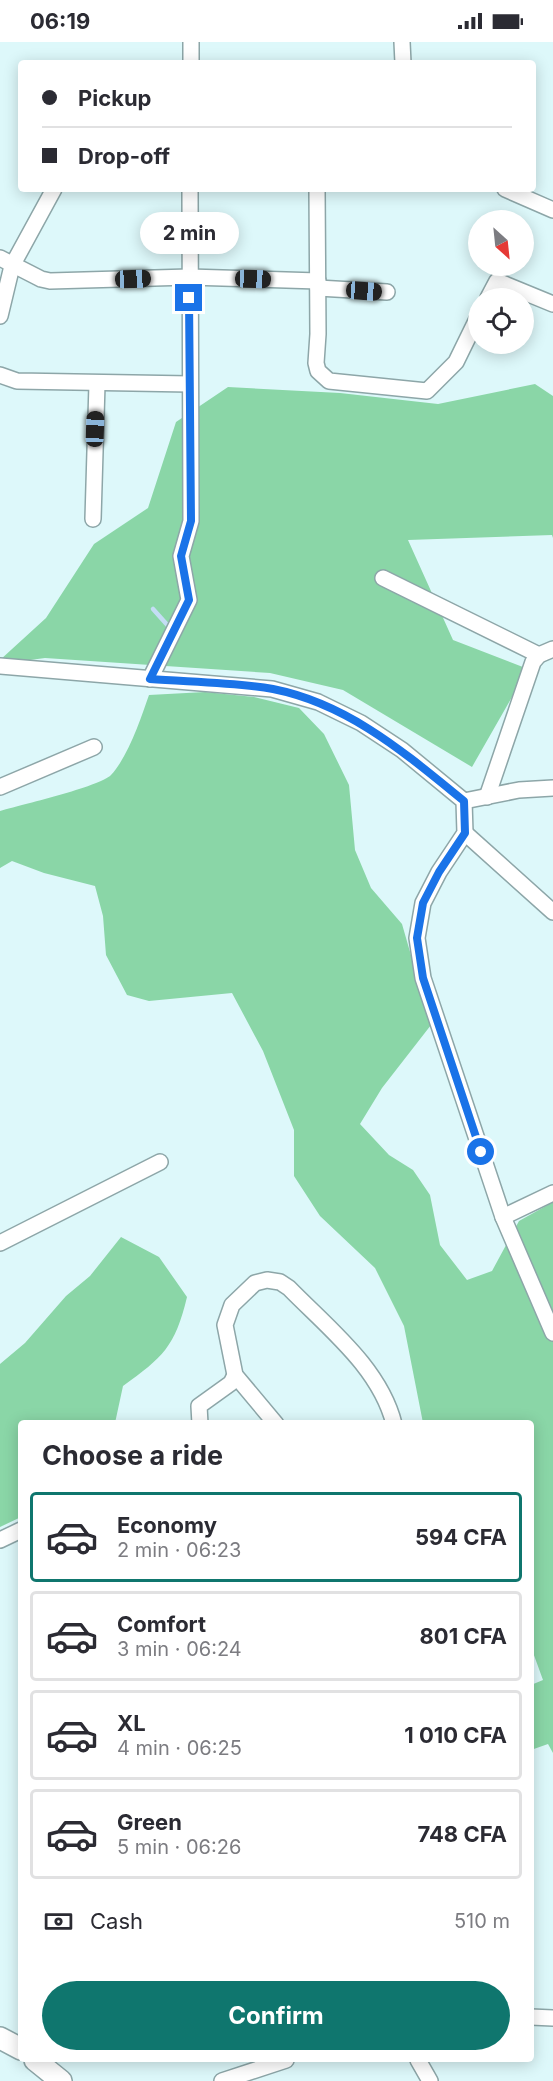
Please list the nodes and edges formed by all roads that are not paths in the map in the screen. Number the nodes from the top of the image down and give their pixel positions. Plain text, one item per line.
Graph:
1 (191, 42) edge
2 (402, 42) edge
3 (191, 60) edge
4 (403, 60) edge
5 (52, 192) edge
6 (190, 192) edge
7 (317, 192) edge
8 (512, 192) edge
9 (553, 210) edge
10 (6, 262) edge
11 (189, 277) junction
12 (318, 284) junction
13 (493, 288) edge
14 (514, 288) edge
15 (387, 292) dead end
16 (534, 296) edge
17 (553, 304) edge
18 (0, 316) edge
19 (468, 337) edge
20 (0, 375) edge
21 (97, 384) junction
22 (190, 384) junction
23 (93, 519) dead end
24 (383, 578) dead end
25 (546, 652) edge
26 (0, 666) edge
27 (150, 679) junction
28 (94, 747) dead end
29 (0, 787) edge
30 (553, 788) edge
31 (487, 797) junction
32 (464, 801) junction
33 (465, 833) junction
34 (553, 912) edge
35 (160, 1162) dead end
36 (553, 1193) edge
37 (503, 1217) junction
38 (0, 1243) edge
39 (553, 1333) edge
40 (236, 1375) junction
41 (200, 1420) edge
42 (273, 1420) edge
43 (393, 1420) edge
44 (18, 1531) edge
45 (0, 1540) edge
46 (534, 2017) edge
47 (553, 2018) edge
48 (37, 2062) edge
49 (280, 2062) edge
50 (419, 2062) edge
51 (60, 2081) edge
52 (222, 2081) edge
53 (430, 2081) edge

1 - 3 street
2 - 4 street
5 - 10 street
6 - 11 street
7 - 12 street
8 - 9 street
10 - 11 street
10 - 18 street
11 - 12 street
11 - 22 street
12 - 15 street
12 - 19 street
13 - 14 street
16 - 17 street
20 - 21 street
21 - 22 street
21 - 23 street
22 - 27 street
24 - 25 street
25 - 31 street
26 - 27 street
27 - 32 street
28 - 29 street
30 - 31 street
31 - 32 street
32 - 33 street
33 - 34 street
33 - 37 street
35 - 38 street
36 - 37 street
37 - 39 street
40 - 41 street
40 - 42 street
40 - 43 street
44 - 45 street
46 - 47 street
48 - 51 main road
49 - 52 street
50 - 53 street

